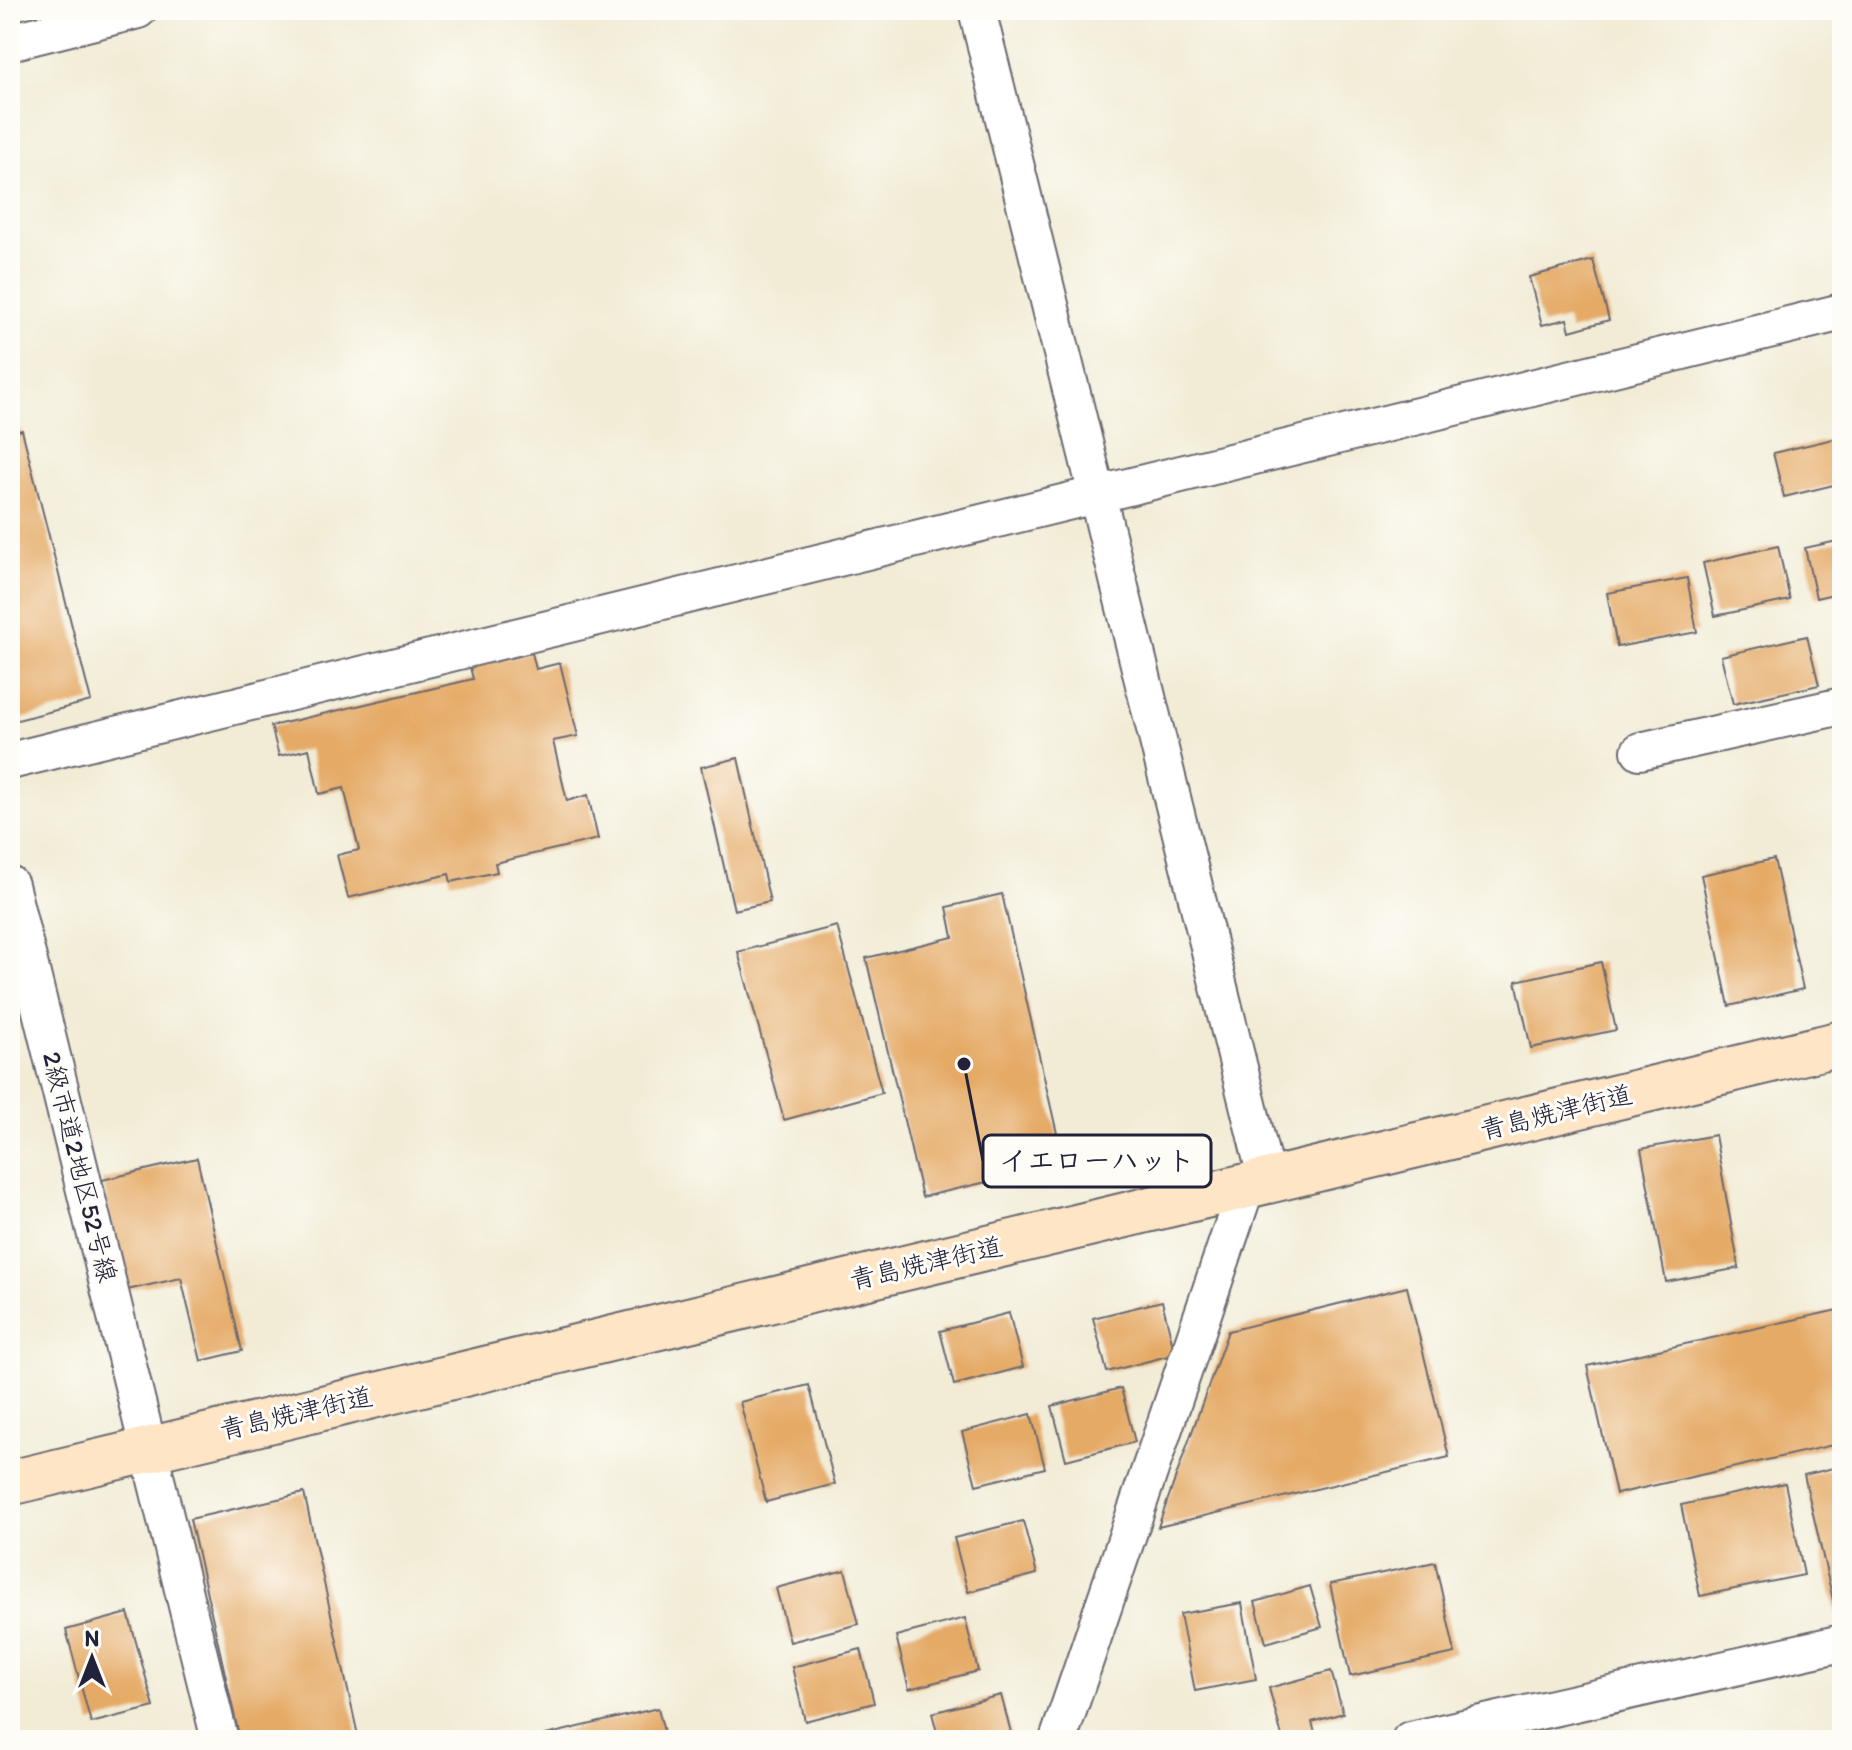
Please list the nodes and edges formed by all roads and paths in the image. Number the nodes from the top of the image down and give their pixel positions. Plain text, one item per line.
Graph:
1 (138, 10) edge
2 (977, 10) edge
3 (10, 42) edge
4 (1842, 312) edge
5 (1097, 495) junction
6 (1842, 706) edge
7 (1640, 751) dead end
8 (10, 761) edge
9 (10, 885) edge
10 (1842, 1043) edge
11 (1256, 1184) junction
12 (149, 1448) junction
13 (10, 1483) edge
14 (1842, 1643) edge
15 (220, 1740) edge
16 (1058, 1740) edge
17 (1410, 1740) edge

1 - 3 street
2 - 5 street
4 - 5 street
5 - 8 street
5 - 11 street
6 - 7 street
9 - 12 street, 2級市道2地区52号線
10 - 11 main road, 青島焼津街道
11 - 12 main road, 青島焼津街道
11 - 16 street
12 - 13 main road, 青島焼津街道
12 - 15 street, 2級市道2地区52号線
14 - 17 street

